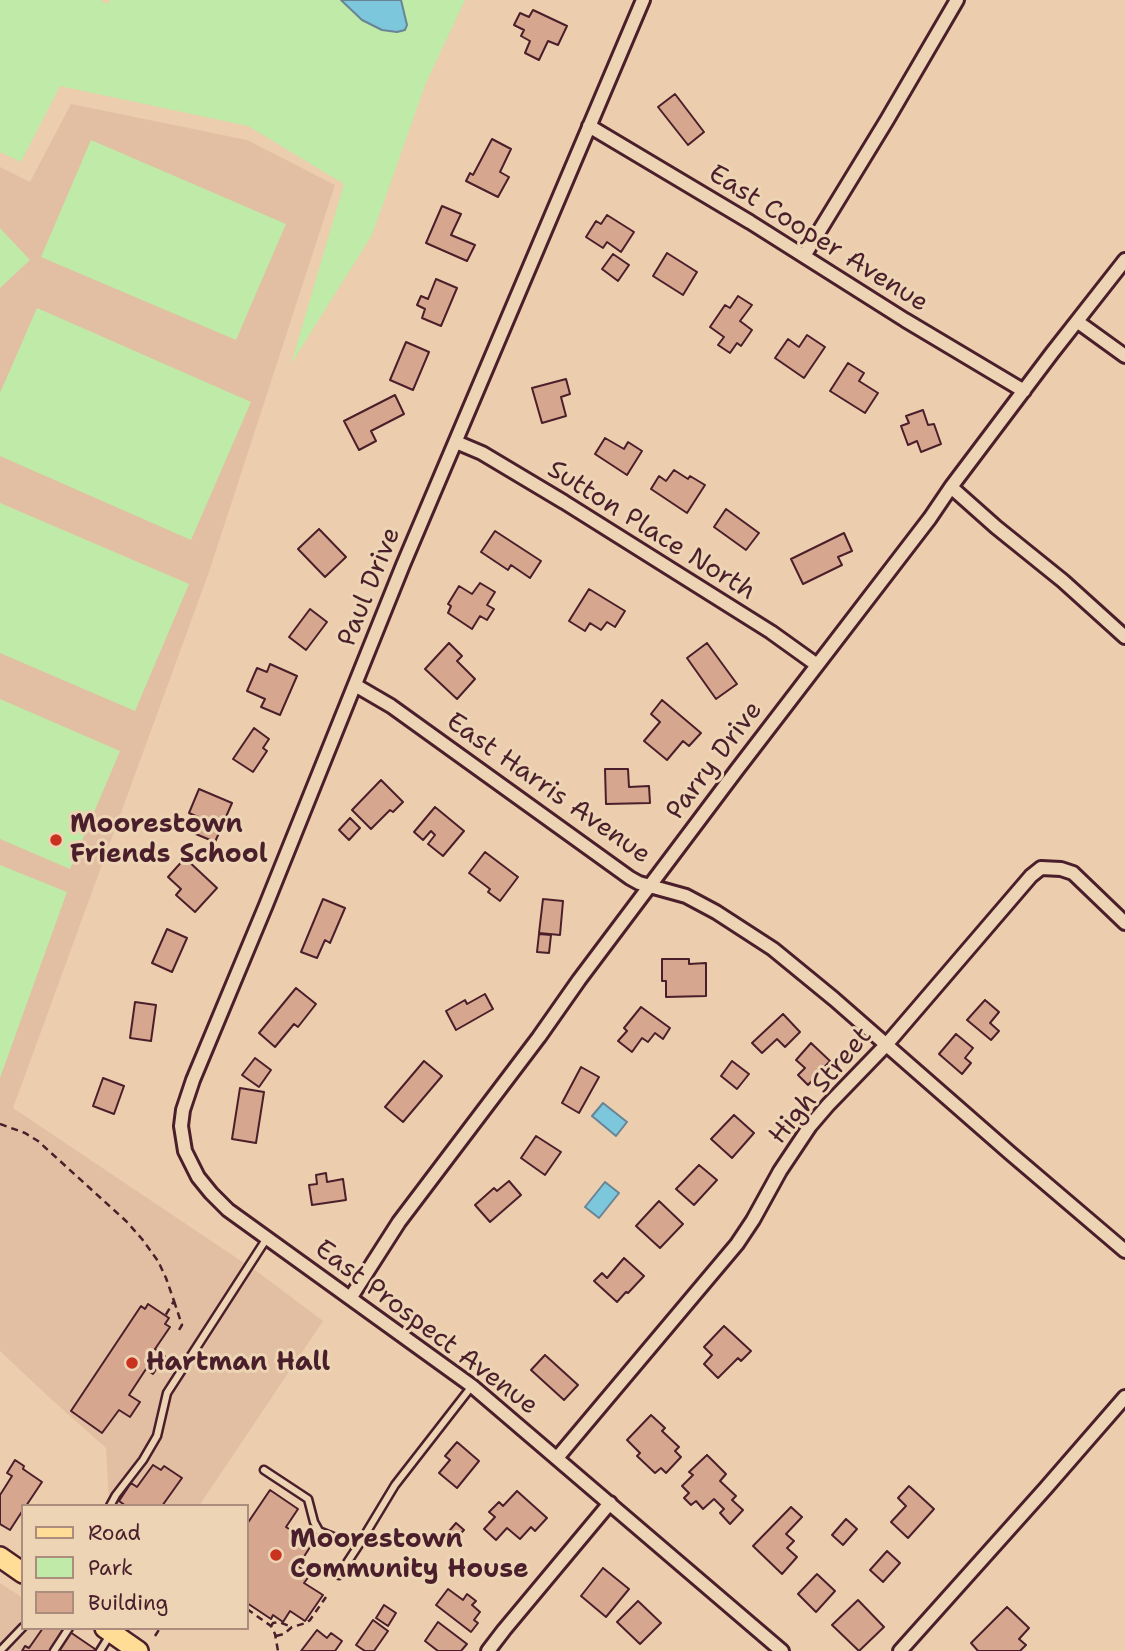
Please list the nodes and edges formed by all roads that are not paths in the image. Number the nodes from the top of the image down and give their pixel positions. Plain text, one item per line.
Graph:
1 (643, 0) edge
2 (957, 0) edge
3 (589, 126) junction
4 (804, 256) junction
5 (1125, 260) edge
6 (1078, 322) junction
7 (1125, 356) edge
8 (1024, 391) junction
9 (456, 442) junction
10 (951, 487) junction
11 (1125, 637) edge
12 (817, 665) junction
13 (355, 685) junction
14 (650, 886) junction
15 (1125, 923) edge
16 (886, 1045) junction
17 (211, 1194) joint
18 (268, 1238) junction
19 (1125, 1251) edge
20 (351, 1297) junction
21 (472, 1386) junction
22 (1125, 1397) edge
23 (557, 1458) junction
24 (264, 1470) dead end
25 (610, 1503) junction
26 (111, 1504) edge
27 (360, 1543) junction
28 (0, 1557) edge
29 (21, 1572) edge
30 (338, 1575) dead end
31 (21, 1629) edge
32 (68, 1630) edge
33 (108, 1631) edge
34 (0, 1651) edge
35 (54, 1651) edge
36 (100, 1651) edge
37 (138, 1651) edge
38 (488, 1651) edge
39 (782, 1651) edge
40 (900, 1651) edge

1 - 3 street, Paul Drive
2 - 4 street
3 - 4 street, East Cooper Avenue
3 - 9 street, Paul Drive
4 - 8 street, East Cooper Avenue
5 - 6 street, Parry Drive
6 - 7 street
6 - 8 street, Parry Drive
8 - 10 street, Parry Drive
9 - 12 street, Sutton Place North
9 - 13 street, Paul Drive
10 - 11 street
10 - 12 street, Parry Drive
12 - 14 street, Parry Drive
13 - 14 street, East Harris Avenue
13 - 17 street, Paul Drive
14 - 16 street, East Harris Avenue
14 - 20 street, Parry Drive
15 - 16 street, High Street
16 - 19 street, East Harris Avenue
16 - 23 street, High Street
17 - 18 street, East Prospect Avenue
18 - 20 street, East Prospect Avenue
18 - 26 lane
20 - 21 street, East Prospect Avenue
21 - 23 street, East Prospect Avenue
21 - 27 lane
22 - 40 street
23 - 25 street, East Prospect Avenue
24 - 27 lane
25 - 38 street
25 - 39 street, East Prospect Avenue
27 - 30 lane
28 - 29 main road
31 - 34 lane
32 - 35 lane
33 - 36 lane
33 - 37 main road

